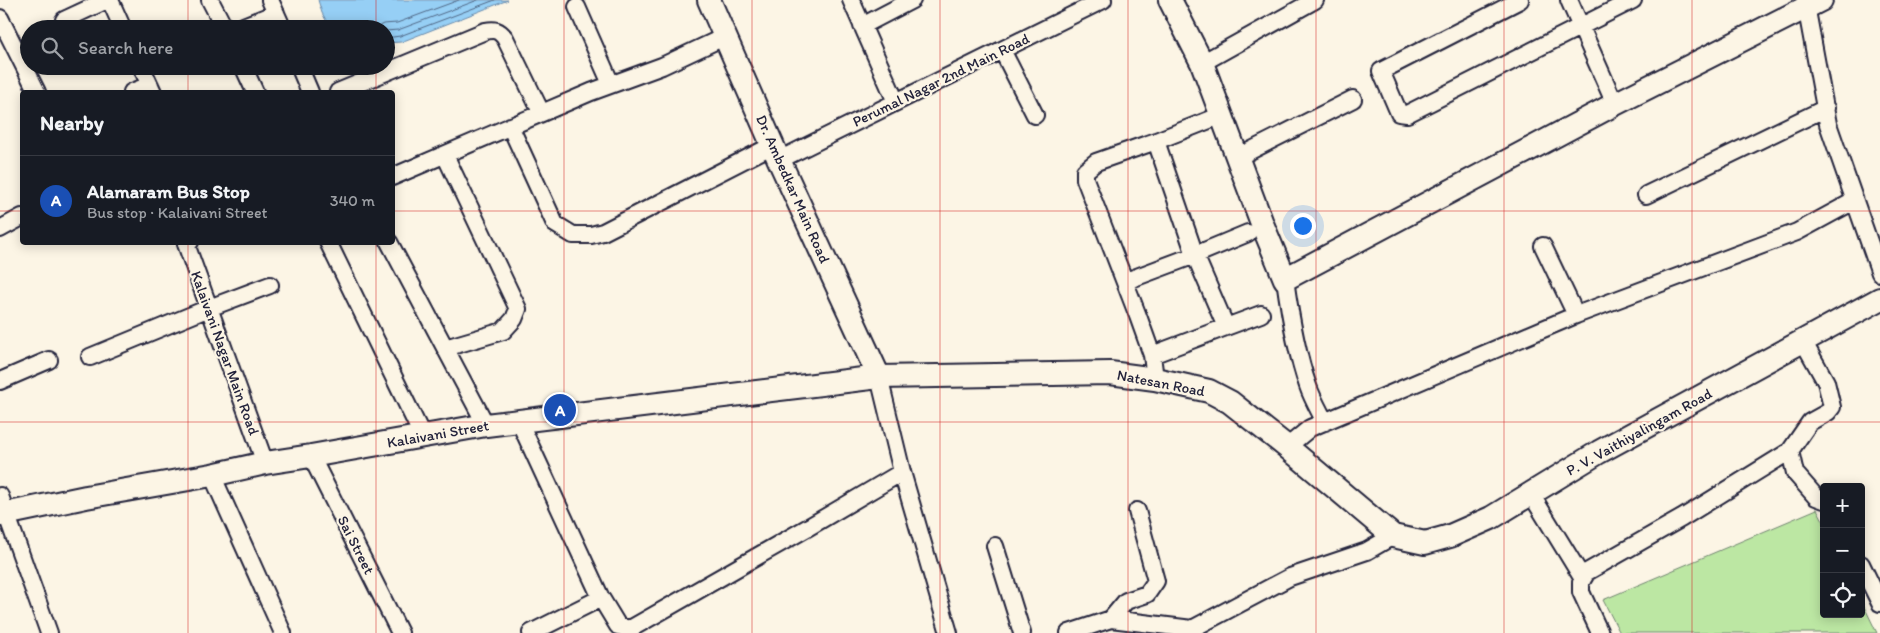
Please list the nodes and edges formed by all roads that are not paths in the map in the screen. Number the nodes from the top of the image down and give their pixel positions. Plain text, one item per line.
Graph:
1 (108, 0) edge
2 (210, 0) edge
3 (709, 0) edge
4 (850, 0) edge
5 (912, 0) edge
6 (1102, 0) edge
7 (1170, 0) edge
8 (1315, 0) edge
9 (1520, 0) edge
10 (1569, 0) edge
11 (1633, 0) edge
12 (1811, 2) edge
13 (273, 6) edge
14 (578, 7) dead end
15 (0, 18) edge
16 (64, 20) dead end
17 (119, 20) edge
18 (220, 20) edge
19 (250, 20) edge
20 (278, 20) edge
21 (1580, 25) junction
22 (862, 26) junction
23 (726, 36) junction
24 (1002, 50) junction
25 (20, 58) edge
26 (1202, 63) junction
27 (395, 68) edge
28 (28, 75) edge
29 (146, 75) edge
30 (248, 75) edge
31 (302, 75) edge
32 (379, 75) edge
33 (611, 84) junction
34 (152, 88) edge
35 (36, 90) edge
36 (255, 90) edge
37 (309, 90) edge
38 (343, 90) edge
39 (1353, 99) dead end
40 (896, 102) junction
41 (1615, 104) junction
42 (1826, 108) junction
43 (541, 112) junction
44 (1222, 115) junction
45 (1035, 116) dead end
46 (510, 126) junction
47 (1156, 141) junction
48 (776, 152) junction
49 (445, 155) junction
50 (1238, 157) junction
51 (395, 176) edge
52 (1646, 195) dead end
53 (1854, 201) junction
54 (20, 218) edge
55 (0, 229) edge
56 (1248, 233) dead end
57 (189, 245) edge
58 (329, 245) edge
59 (390, 245) edge
60 (1543, 246) dead end
61 (1195, 255) junction
62 (1880, 273) edge
63 (1286, 279) junction
64 (1126, 281) junction
65 (270, 286) dead end
66 (1880, 299) edge
67 (209, 308) junction
68 (1261, 314) dead end
69 (1576, 315) junction
70 (1226, 327) junction
71 (1804, 341) junction
72 (445, 348) junction
73 (1152, 355) junction
74 (90, 357) dead end
75 (49, 360) dead end
76 (879, 377) junction
77 (1155, 378) junction
78 (0, 381) edge
79 (518, 421) junction
80 (1325, 422) junction
81 (486, 425) junction
82 (423, 437) junction
83 (1287, 447) junction
84 (1790, 451) junction
85 (311, 456) junction
86 (264, 463) junction
87 (902, 472) junction
88 (212, 475) junction
89 (1531, 494) junction
90 (1820, 499) edge
91 (2, 508) edge
92 (1136, 511) dead end
93 (1393, 536) junction
94 (995, 546) dead end
95 (1865, 569) edge
96 (1583, 579) junction
97 (1874, 579) edge
98 (601, 598) junction
99 (1880, 603) edge
100 (1111, 619) junction
101 (1192, 631) edge
102 (48, 633) edge
103 (283, 633) edge
104 (400, 633) edge
105 (531, 633) edge
106 (950, 633) edge
107 (1022, 633) edge
108 (1069, 633) edge
109 (1600, 633) edge

1 - 16 street
1 - 17 street
2 - 18 street
3 - 23 street, Dr. Ambedkar Main Road
4 - 22 street
5 - 22 street
6 - 24 street, Perumal Nagar 2nd Main Road
7 - 26 street
8 - 26 street
9 - 21 street
10 - 21 street
11 - 21 street
12 - 41 street
12 - 42 street
13 - 19 street
13 - 20 street
14 - 33 street
15 - 25 street
21 - 41 street
22 - 40 street
23 - 33 street
23 - 48 street, Dr. Ambedkar Main Road
24 - 40 street, Perumal Nagar 2nd Main Road
24 - 45 street
26 - 44 street
27 - 43 street
28 - 35 street
29 - 34 street
30 - 36 street
31 - 37 street
32 - 38 street
33 - 43 street
39 - 50 street
40 - 48 street, Perumal Nagar 2nd Main Road
41 - 63 street
42 - 52 street
42 - 53 street
43 - 46 street
44 - 47 street
44 - 50 street
46 - 48 street, Perumal Nagar 2nd Main Road
46 - 49 street
47 - 61 street
47 - 64 street
48 - 76 street, Dr. Ambedkar Main Road
49 - 51 street
49 - 72 street
50 - 63 street
53 - 62 street
53 - 69 street
54 - 55 street
56 - 61 street
57 - 67 street, Kalaivani Nagar Main Road
58 - 82 street
59 - 72 street
60 - 69 street
61 - 64 street
61 - 70 street
63 - 80 street
64 - 73 street
65 - 67 street
66 - 71 street, P. V. Vaithiyalingam Road
67 - 74 street
67 - 86 street, Kalaivani Nagar Main Road
68 - 70 street
69 - 80 street
70 - 73 street
71 - 84 street
71 - 89 street, P. V. Vaithiyalingam Road
72 - 81 street
73 - 77 street
75 - 78 street
76 - 77 street, Natesan Road
76 - 79 street, Kalaivani Street
76 - 87 street
77 - 83 street, Natesan Road
79 - 81 street, Kalaivani Street
79 - 98 street
80 - 83 street
81 - 82 street, Kalaivani Street
82 - 85 street, Kalaivani Street
83 - 93 street, Natesan Road
84 - 90 street
84 - 96 street
85 - 86 street, Kalaivani Street
85 - 104 street, Sai Street
86 - 88 street, Kalaivani Street
87 - 98 street
87 - 106 street
88 - 91 street, Kalaivani Street
88 - 103 street
89 - 93 street, P. V. Vaithiyalingam Road
89 - 96 street
91 - 102 street
92 - 100 street
93 - 101 street
94 - 107 street
95 - 97 street
96 - 109 street
97 - 99 street
98 - 105 street
100 - 101 street
100 - 108 street

